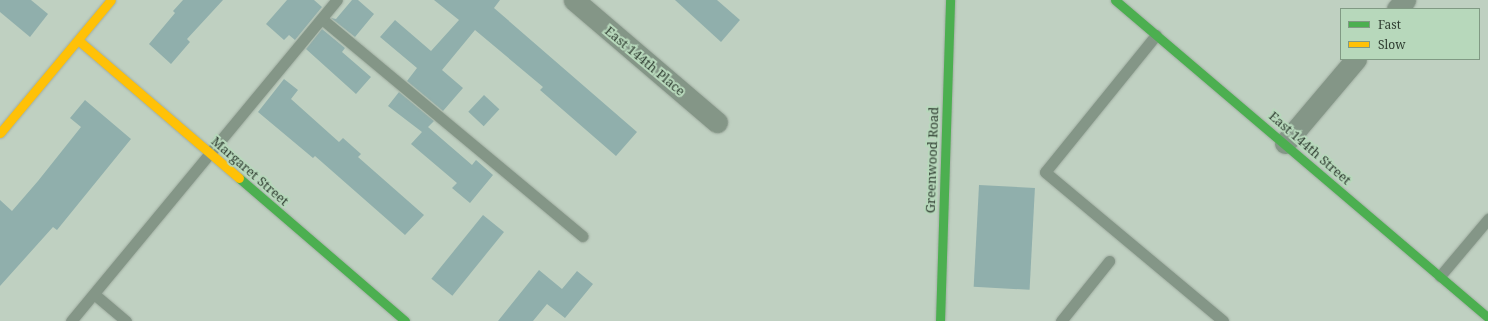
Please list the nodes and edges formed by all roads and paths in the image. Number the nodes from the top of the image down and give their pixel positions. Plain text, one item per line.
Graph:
1 (111, 0) edge
2 (338, 0) edge
3 (574, 0) edge
4 (950, 0) edge
5 (1114, 0) edge
6 (1405, 0) edge
7 (1398, 8) edge
8 (322, 19) junction
9 (1156, 35) junction
10 (78, 40) junction
11 (1355, 60) edge
12 (717, 122) dead end
13 (0, 133) edge
14 (1285, 143) junction
15 (210, 154) junction
16 (1488, 219) edge
17 (582, 236) dead end
18 (1109, 261) dead end
19 (1440, 276) junction
20 (94, 294) junction
21 (1488, 318) edge
22 (943, 319) edge
23 (71, 321) edge
24 (126, 321) edge
25 (405, 321) edge
26 (1061, 321) edge
27 (1223, 321) edge

1 - 10 street
2 - 8 lane
3 - 12 street, East 144th Place
4 - 22 street, Greenwood Road
5 - 9 street, East 144th Street
6 - 7 street
8 - 15 lane
8 - 17 lane
9 - 14 street, East 144th Street
9 - 27 lane
10 - 13 street
10 - 15 street, Margaret Street
11 - 14 street
14 - 19 street, East 144th Street
15 - 20 lane
15 - 25 street, Margaret Street
16 - 19 lane
18 - 26 lane
19 - 21 street, East 144th Street
20 - 23 lane
20 - 24 lane

